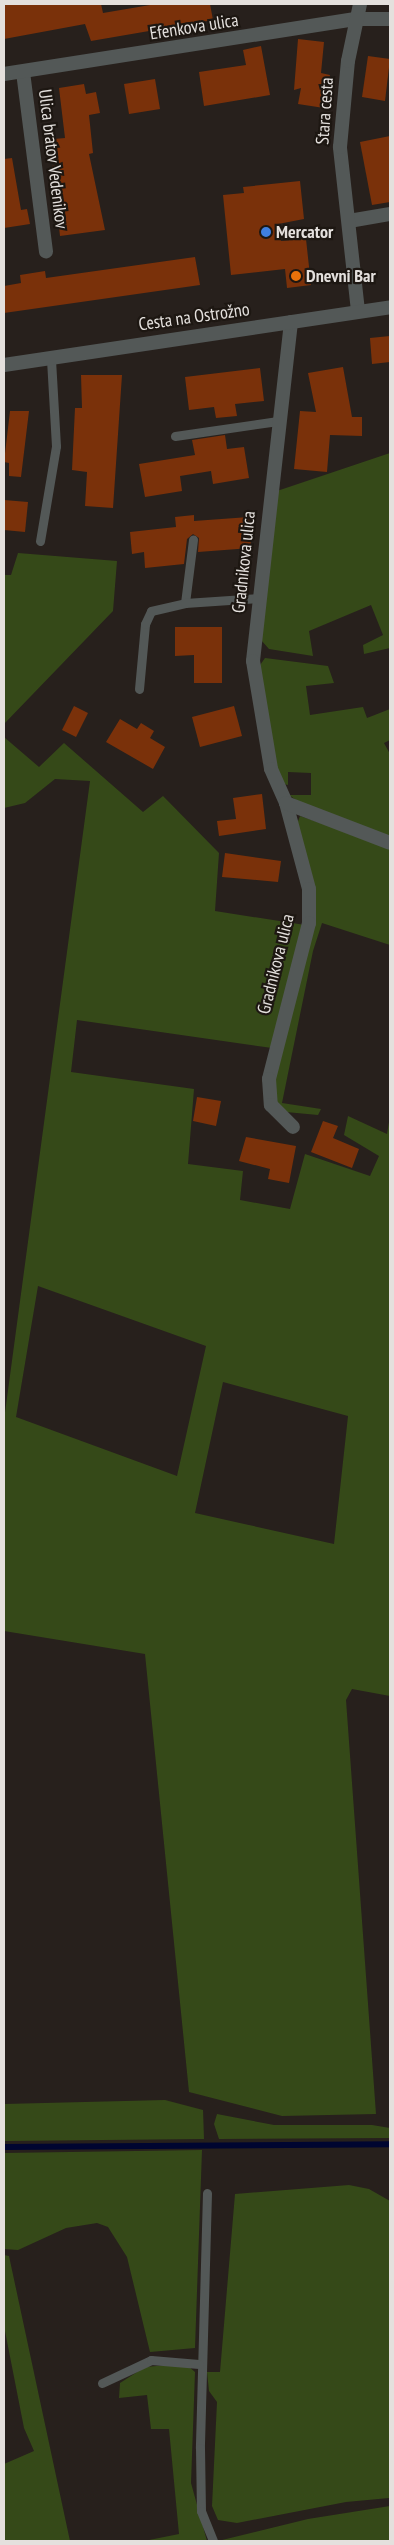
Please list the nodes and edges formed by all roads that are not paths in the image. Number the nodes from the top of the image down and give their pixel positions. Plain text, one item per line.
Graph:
1 (360, 4) edge
2 (390, 18) edge
3 (357, 19) junction
4 (23, 72) junction
5 (4, 74) edge
6 (390, 214) edge
7 (349, 221) junction
8 (46, 252) dead end
9 (390, 307) edge
10 (358, 311) junction
11 (291, 322) junction
12 (51, 358) junction
13 (4, 365) edge
14 (278, 421) junction
15 (175, 436) dead end
16 (193, 540) dead end
17 (40, 541) dead end
18 (259, 598) junction
19 (185, 603) junction
20 (139, 689) dead end
21 (286, 802) junction
22 (390, 843) edge
23 (293, 1127) dead end
24 (207, 2193) dead end
25 (199, 2364) junction
26 (102, 2383) dead end
27 (213, 2541) edge

1 - 3 street, Stara cesta
2 - 3 street, Efenkova ulica
3 - 4 street, Efenkova ulica
3 - 7 street, Stara cesta
4 - 5 street, Efenkova ulica
4 - 8 street, Ulica bratov Vedenikov
6 - 7 street
7 - 10 street, Stara cesta
9 - 10 street, Cesta na Ostrožno
10 - 11 street, Cesta na Ostrožno
11 - 12 street, Cesta na Ostrožno
11 - 14 street, Gradnikova ulica
12 - 13 street, Cesta na Ostrožno
12 - 17 lane
14 - 15 lane
14 - 18 street, Gradnikova ulica
16 - 19 lane
18 - 19 lane
18 - 21 street, Gradnikova ulica
19 - 20 lane
21 - 22 street
21 - 23 street, Gradnikova ulica
24 - 25 lane
25 - 26 lane
25 - 27 lane

